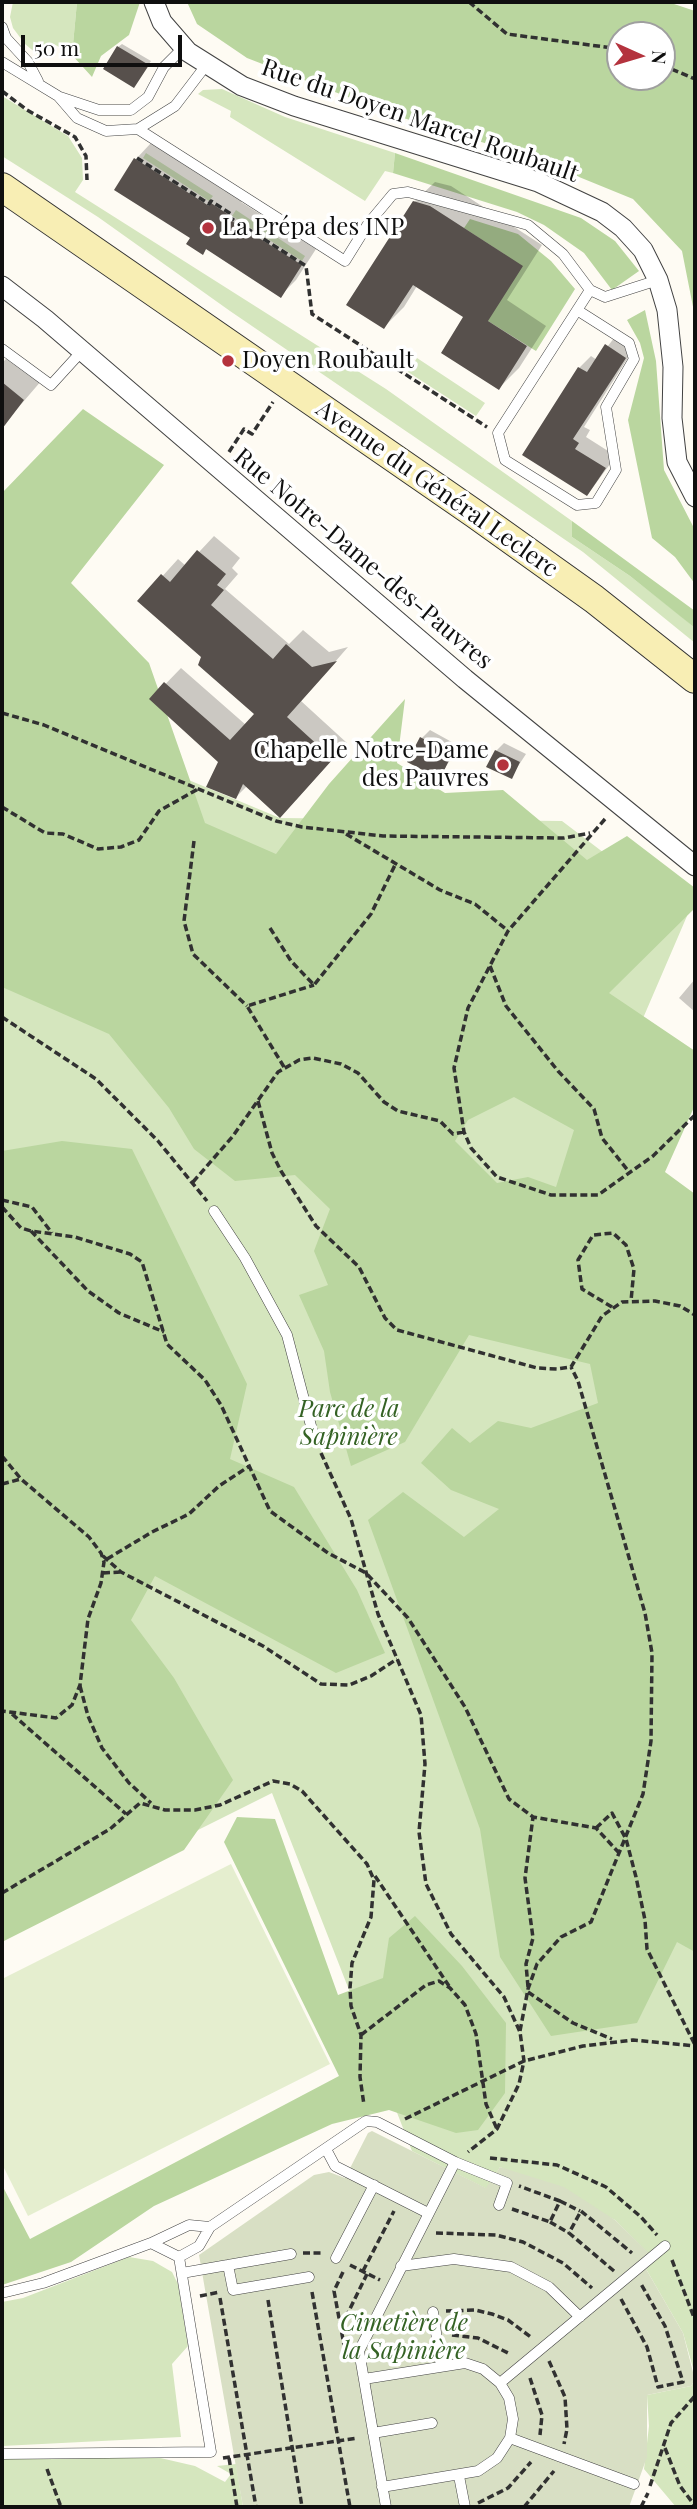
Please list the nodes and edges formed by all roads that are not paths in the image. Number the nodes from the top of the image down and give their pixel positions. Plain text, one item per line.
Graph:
1 (154, 2) edge
2 (2, 27) edge
3 (184, 47) junction
4 (2, 62) edge
5 (207, 64) junction
6 (38, 81) junction
7 (58, 96) junction
8 (138, 129) junction
9 (2, 187) edge
10 (658, 280) junction
11 (2, 286) edge
12 (590, 290) junction
13 (577, 310) junction
14 (2, 349) edge
15 (82, 351) junction
16 (695, 497) edge
17 (695, 679) edge
18 (695, 866) edge
19 (214, 1211) road end
20 (315, 1441) road end
21 (326, 2150) junction
22 (455, 2162) junction
23 (374, 2185) junction
24 (499, 2205) road end
25 (428, 2213) junction
26 (210, 2227) junction
27 (151, 2243) junction
28 (665, 2246) road end
29 (291, 2255) dead end
30 (179, 2257) junction
31 (336, 2258) dead end
32 (228, 2265) junction
33 (401, 2266) junction
34 (182, 2273) junction
35 (309, 2277) road end
36 (2, 2293) edge
37 (433, 2312) dead end
38 (580, 2317) junction
39 (441, 2366) junction
40 (364, 2379) junction
41 (500, 2383) junction
42 (432, 2423) dead end
43 (373, 2434) junction
44 (510, 2438) junction
45 (2, 2454) edge
46 (459, 2476) junction
47 (634, 2484) dead end
48 (382, 2487) junction
49 (386, 2507) edge
50 (465, 2507) edge

1 - 3 street, Rue du Doyen Marcel Roubault
2 - 6 lane
3 - 5 street, Rue du Doyen Marcel Roubault
3 - 7 lane
4 - 6 lane
5 - 8 lane
5 - 10 street, Rue du Doyen Marcel Roubault
6 - 7 lane
7 - 8 lane
8 - 12 lane
9 - 17 main road, Avenue du Général Leclerc
10 - 12 lane
10 - 16 street, Rue du Doyen Marcel Roubault
11 - 15 street, Rue Notre-Dame-des-Pauvres
12 - 13 lane
13 - 13 lane
14 - 15 lane
15 - 18 street, Rue Notre-Dame-des-Pauvres
19 - 20 lane
21 - 22 lane
21 - 23 lane
21 - 26 lane
22 - 24 lane
22 - 25 lane
23 - 25 lane
23 - 31 lane
25 - 33 lane
26 - 27 lane
26 - 30 lane
27 - 30 lane
27 - 36 lane
28 - 38 lane
29 - 32 lane
30 - 34 lane
32 - 34 lane
32 - 35 lane
33 - 38 lane
33 - 40 lane
34 - 45 lane
37 - 39 lane
38 - 41 lane
39 - 40 lane
39 - 41 lane
40 - 43 lane
41 - 44 lane
42 - 43 lane
43 - 48 lane
44 - 46 lane
44 - 47 lane
46 - 48 lane
46 - 50 lane
48 - 49 lane

